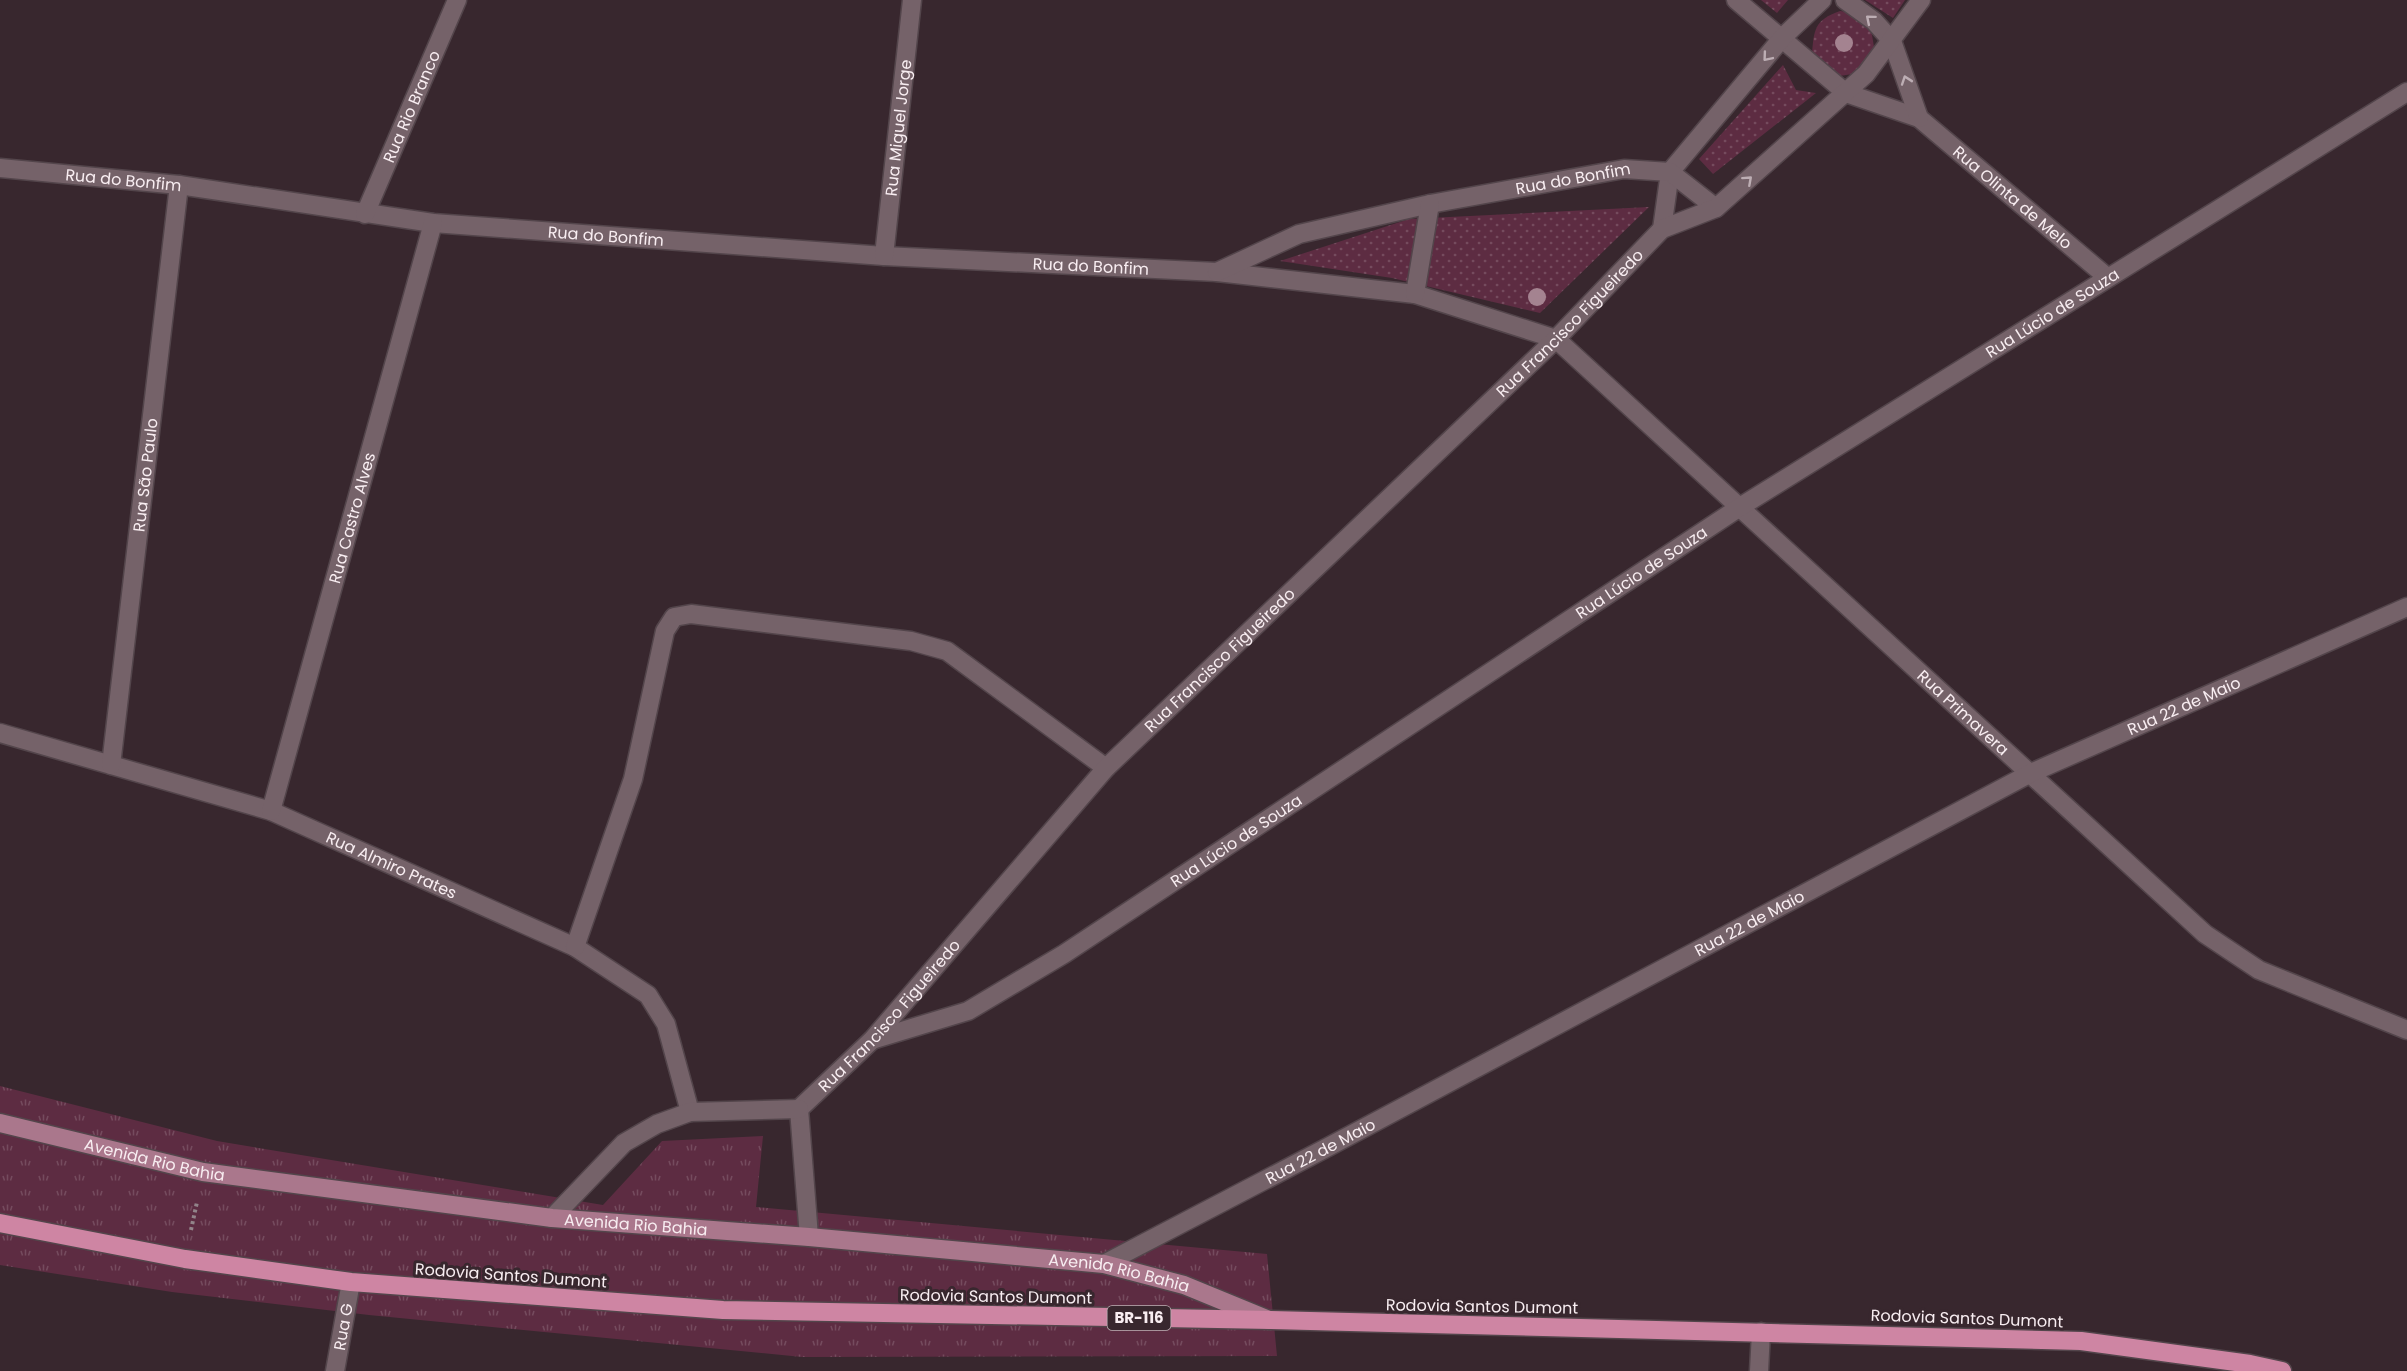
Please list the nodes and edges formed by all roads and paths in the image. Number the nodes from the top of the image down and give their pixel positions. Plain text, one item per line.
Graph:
1 (457, 0) edge
2 (912, 0) edge
3 (1736, 0) edge
4 (1822, 0) edge
5 (1845, 0) edge
6 (1921, 0) edge
7 (1783, 38) junction
8 (1892, 41) junction
9 (2407, 92) edge
10 (1846, 93) junction
11 (1919, 118) junction
12 (0, 168) edge
13 (1670, 172) junction
14 (179, 185) junction
15 (1430, 204) junction
16 (1716, 208) junction
17 (365, 214) junction
18 (433, 224) junction
19 (1662, 229) junction
20 (884, 256) junction
21 (1217, 272) junction
22 (2107, 277) junction
23 (1414, 294) junction
24 (1556, 339) junction
25 (1740, 507) junction
26 (2407, 607) edge
27 (0, 733) edge
28 (111, 765) junction
29 (1106, 768) junction
30 (2031, 773) junction
31 (271, 811) junction
32 (575, 947) junction
33 (2407, 1030) edge
34 (872, 1040) junction
35 (799, 1109) junction
36 (690, 1112) junction
37 (0, 1123) edge
38 (203, 1172) junction
39 (552, 1218) junction
40 (0, 1222) edge
41 (809, 1237) junction
42 (185, 1259) junction
43 (1104, 1264) junction
44 (351, 1282) junction
45 (1271, 1320) junction
46 (1761, 1332) junction
47 (335, 1371) edge
48 (1759, 1371) edge
49 (2282, 1371) edge

1 - 17 street, Rua Rio Branco
2 - 20 street, Rua Miguel Jorge
3 - 7 street, Rua Olinta de Melo
4 - 7 street
8 -> 5 street
6 - 8 street, Rua Francisco Figueiredo
7 - 10 street, Rua Olinta de Melo
7 -> 13 street
8 - 10 street, Rua Francisco Figueiredo
11 -> 8 street
9 - 22 street, Rua Lúcio de Souza
10 - 11 street, Rua Olinta de Melo
16 -> 10 street, Rua Francisco Figueiredo
11 - 22 street, Rua Olinta de Melo
12 - 14 street, Rua do Bonfim
13 - 15 street, Rua do Bonfim
13 - 16 street
13 - 19 street
14 - 17 street, Rua do Bonfim
14 - 28 street, Rua São Paulo
15 - 21 street, Rua do Bonfim
15 - 23 street
16 - 19 street, Rua Francisco Figueiredo
17 - 18 street, Rua do Bonfim
18 - 20 street, Rua do Bonfim
18 - 31 street, Rua Castro Alves
19 - 24 street, Rua Francisco Figueiredo
20 - 21 street, Rua do Bonfim
21 - 23 street, Rua do Bonfim
22 - 25 street, Rua Lúcio de Souza
23 - 24 street, Rua do Bonfim
24 - 25 street, Rua Primavera
24 - 29 street, Rua Francisco Figueiredo
25 - 30 street, Rua Primavera
25 - 34 street, Rua Lúcio de Souza
26 - 30 street, Rua 22 de Maio
27 - 28 street, Rua Almiro Prates
28 - 31 street, Rua Almiro Prates
29 - 32 street
29 - 34 street, Rua Francisco Figueiredo
30 - 33 street, Rua Primavera
30 - 43 street, Rua 22 de Maio
31 - 32 street, Rua Almiro Prates
32 - 36 street, Rua Almiro Prates
34 - 35 street, Rua Francisco Figueiredo
35 - 36 street
35 - 41 street
36 - 39 street
37 - 38 main road, Avenida Rio Bahia
38 - 39 main road, Avenida Rio Bahia
38 - 42 path
39 - 41 main road, Avenida Rio Bahia
40 - 42 highway, Rodovia Santos Dumont / BR-116
41 - 43 main road, Avenida Rio Bahia
42 - 44 highway, Rodovia Santos Dumont / BR-116
43 - 45 main road, Avenida Rio Bahia
44 - 45 highway, Rodovia Santos Dumont / BR-116
44 - 47 street, Rua G
45 - 46 highway, Rodovia Santos Dumont / BR-116
46 - 48 street
46 - 49 highway, Rodovia Santos Dumont / BR-116

